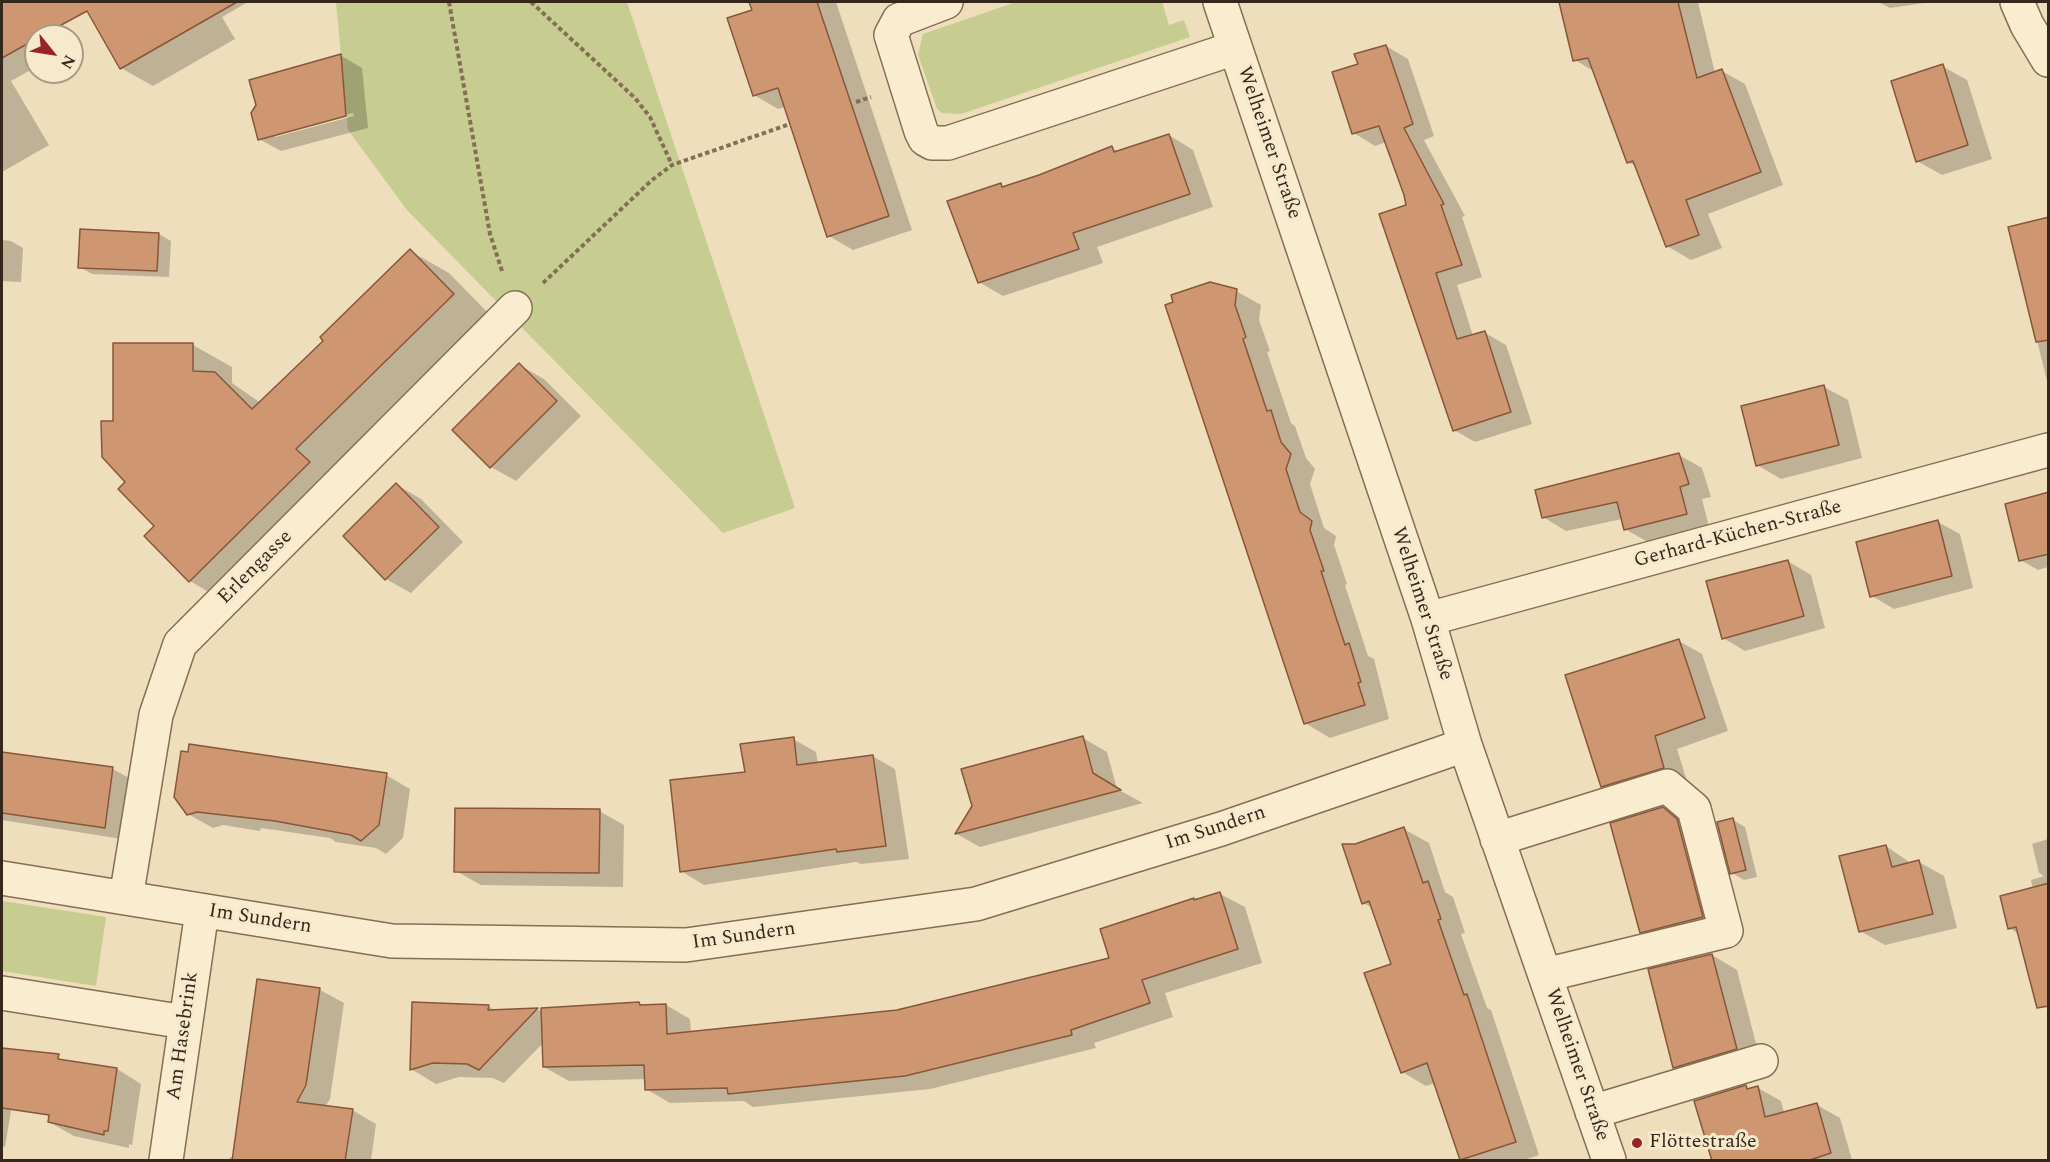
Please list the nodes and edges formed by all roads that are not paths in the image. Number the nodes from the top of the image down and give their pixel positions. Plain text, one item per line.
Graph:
1 (946, 2) edge
2 (1220, 2) edge
3 (2017, 2) edge
4 (1235, 48) junction
5 (2049, 60) edge
6 (515, 308) road end
7 (2049, 450) edge
8 (1428, 620) junction
9 (1465, 745) junction
10 (1497, 839) junction
11 (2, 878) edge
12 (126, 898) junction
13 (202, 911) junction
14 (1545, 975) junction
15 (2, 993) edge
16 (185, 1022) junction
17 (1761, 1061) dead end
18 (1592, 1112) junction
19 (166, 1161) edge
20 (1609, 1161) edge

1 - 4 street, Welheimer Straße
2 - 4 street, Welheimer Straße
3 - 5 street
4 - 8 street, Welheimer Straße
6 - 12 street, Erlengasse
7 - 8 street, Gerhard-Küchen-Straße
8 - 9 street, Welheimer Straße
9 - 10 street, Welheimer Straße
9 - 13 street, Im Sundern
10 - 14 street, Welheimer Straße
10 - 14 street
11 - 12 street, Im Sundern
12 - 13 street, Im Sundern
13 - 16 street, Am Hasebrink
14 - 18 street, Welheimer Straße
15 - 16 street
16 - 19 street, Am Hasebrink
17 - 18 street
18 - 20 street, Welheimer Straße

